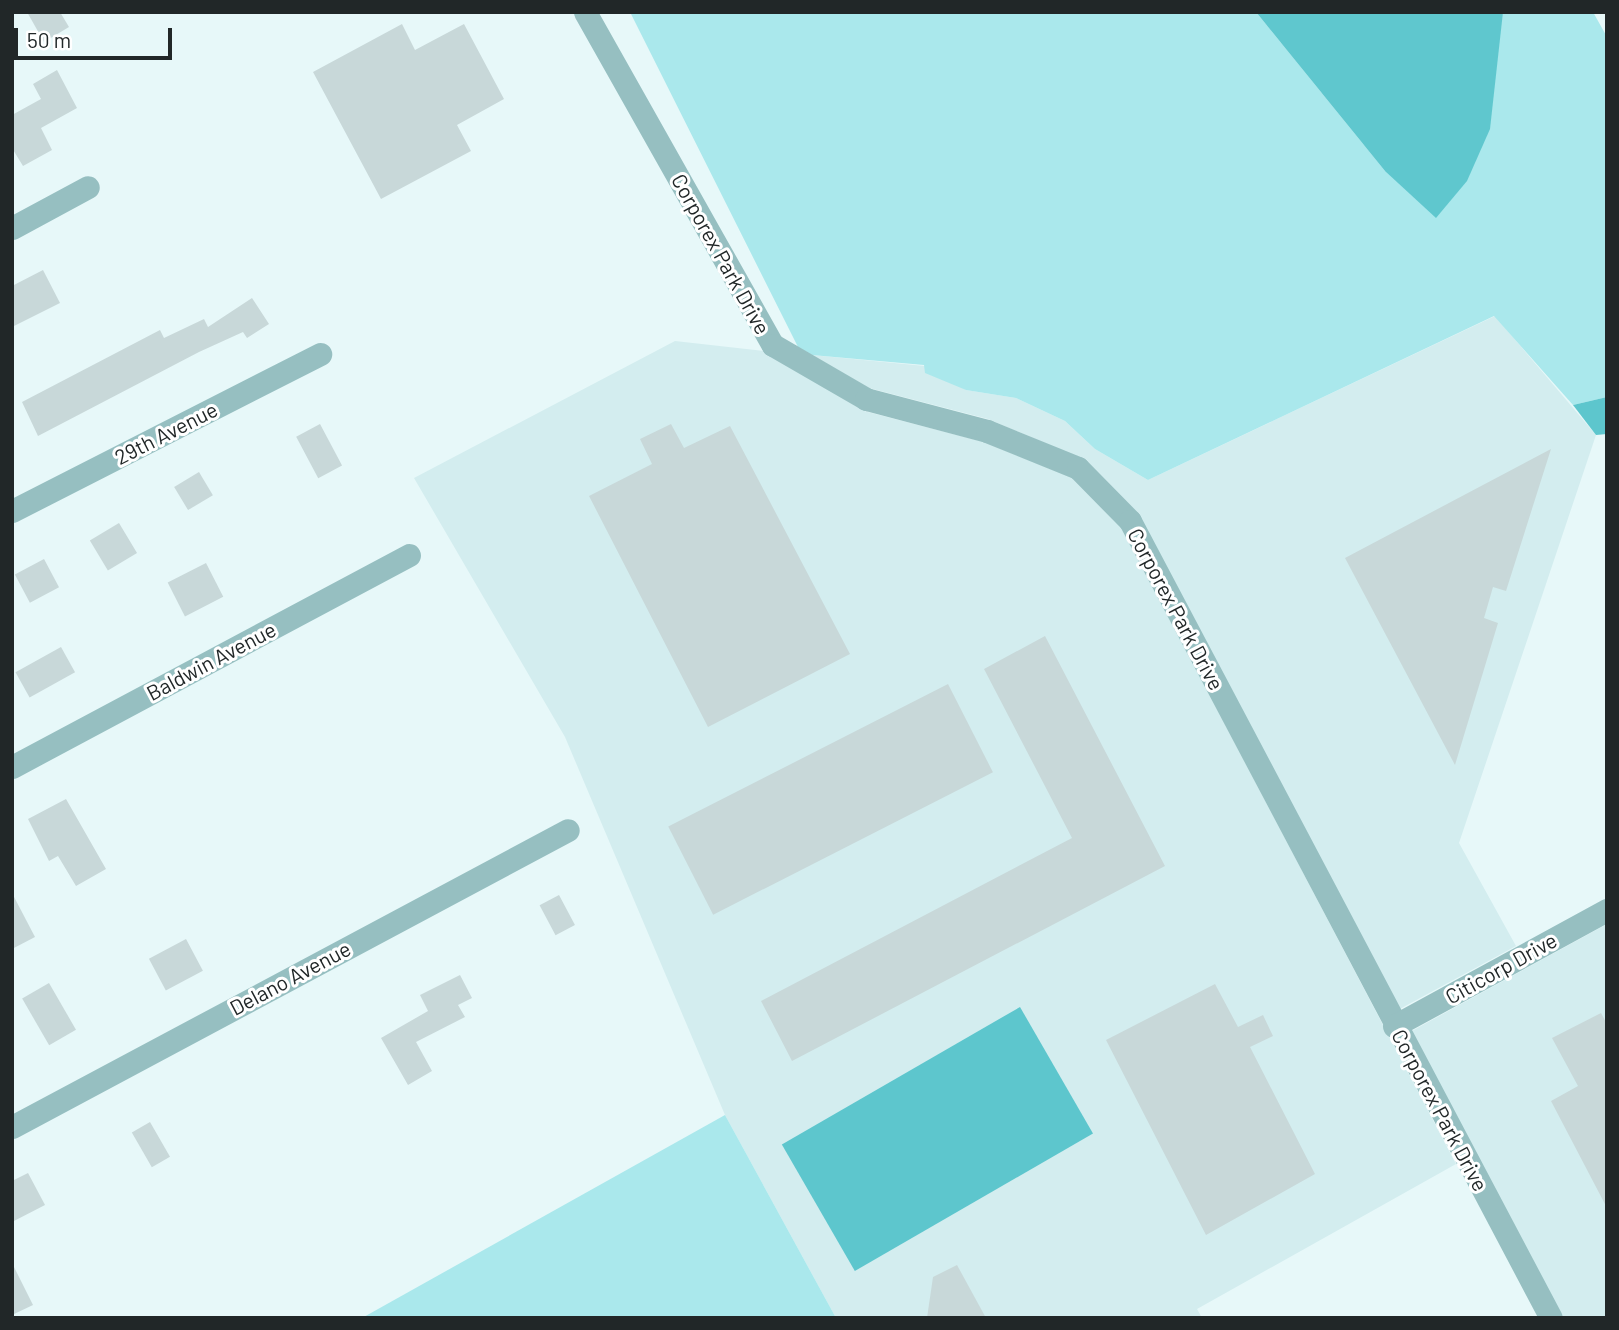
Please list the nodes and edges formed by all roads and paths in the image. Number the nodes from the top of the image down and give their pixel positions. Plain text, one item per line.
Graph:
1 (585, 12) edge
2 (89, 187) dead end
3 (12, 228) edge
4 (320, 354) dead end
5 (12, 511) edge
6 (409, 555) dead end
7 (12, 768) edge
8 (568, 830) dead end
9 (1607, 910) edge
10 (1394, 1026) junction
11 (15, 1119) edge
12 (1551, 1318) edge

1 - 10 street, Corporex Park Drive
2 - 3 street
4 - 5 street, 29th Avenue
6 - 7 street, Baldwin Avenue
8 - 11 street, Delano Avenue
9 - 10 street, Citicorp Drive
10 - 12 street, Corporex Park Drive

